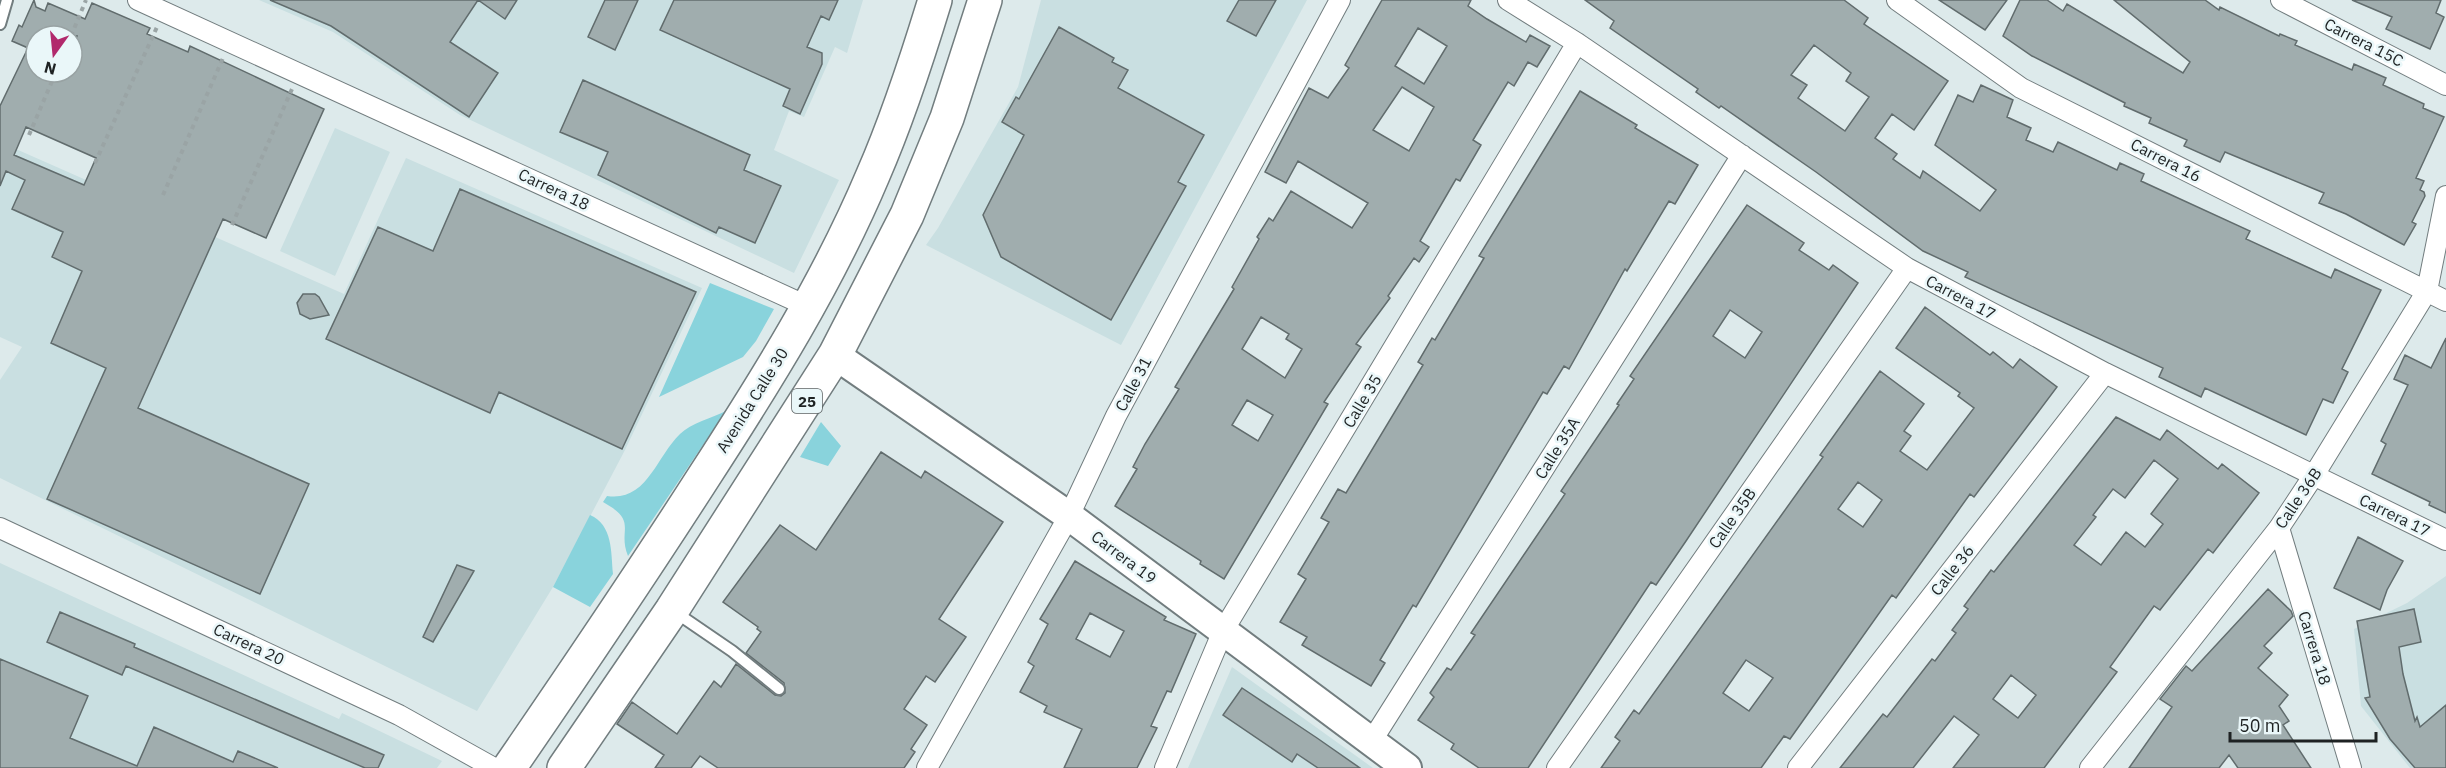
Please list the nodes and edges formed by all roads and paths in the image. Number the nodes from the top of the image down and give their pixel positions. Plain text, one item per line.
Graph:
1 (7, 0) edge
2 (86, 0) edge
3 (138, 0) edge
4 (935, 0) edge
5 (985, 0) edge
6 (1340, 0) edge
7 (1508, 0) edge
8 (1897, 0) edge
9 (2281, 0) edge
10 (165, 12) junction
11 (0, 24) edge
12 (76, 24) edge
13 (230, 42) junction
14 (1577, 43) junction
15 (299, 73) junction
16 (51, 84) edge
17 (2446, 85) edge
18 (29, 135) dead end
19 (1742, 155) junction
20 (95, 163) dead end
21 (163, 195) dead end
22 (2446, 196) edge
23 (232, 225) dead end
24 (1906, 268) junction
25 (2427, 291) junction
26 (2446, 301) edge
27 (808, 307) junction
28 (835, 355) junction
29 (2105, 373) junction
30 (2314, 475) junction
31 (1069, 516) junction
32 (0, 528) edge
33 (2278, 528) junction
34 (2446, 540) edge
35 (672, 610) junction
36 (1223, 631) junction
37 (779, 688) dead end
38 (1371, 742) junction
39 (494, 768) edge
40 (509, 768) edge
41 (564, 768) edge
42 (927, 768) edge
43 (1165, 768) edge
44 (1407, 768) edge
45 (1557, 768) edge
46 (1798, 768) edge
47 (2090, 768) edge
48 (2351, 768) edge

1 - 11 lane
2 - 12 path
3 - 10 street, Carrera 18
4 - 27 highway, Avenida Calle 30
5 - 28 highway, 25
6 - 31 street, Calle 31
7 - 14 street, Carrera 17
8 - 25 street, Carrera 16
9 - 17 street, Carrera 15C
10 - 13 street, Carrera 18
10 - 20 path
13 - 15 street, Carrera 18
13 - 21 path
14 - 19 street, Carrera 17
14 - 36 street, Calle 35
15 - 23 path
15 - 27 street, Carrera 18
16 - 18 path
19 - 24 street, Carrera 17
19 - 38 street, Calle 35A
22 - 25 street, Calle 36B
24 - 29 street, Carrera 17
24 - 45 street, Calle 35B
25 - 26 street, Carrera 16
25 - 30 street, Calle 36B
27 - 40 highway, Avenida Calle 30
28 - 31 street, Carrera 19
28 - 35 highway, 25
29 - 30 street, Carrera 17
29 - 46 street, Calle 36
30 - 33 street, Calle 36B
30 - 34 street, Carrera 17
31 - 36 street, Carrera 19
31 - 42 street, Calle 31
32 - 39 street, Carrera 20
33 - 47 street, Calle 36B
33 - 48 street, Carrera 18
35 - 37 lane
35 - 41 highway, 25
36 - 38 street, Carrera 19
36 - 43 street, Calle 35
38 - 44 street, Carrera 19

